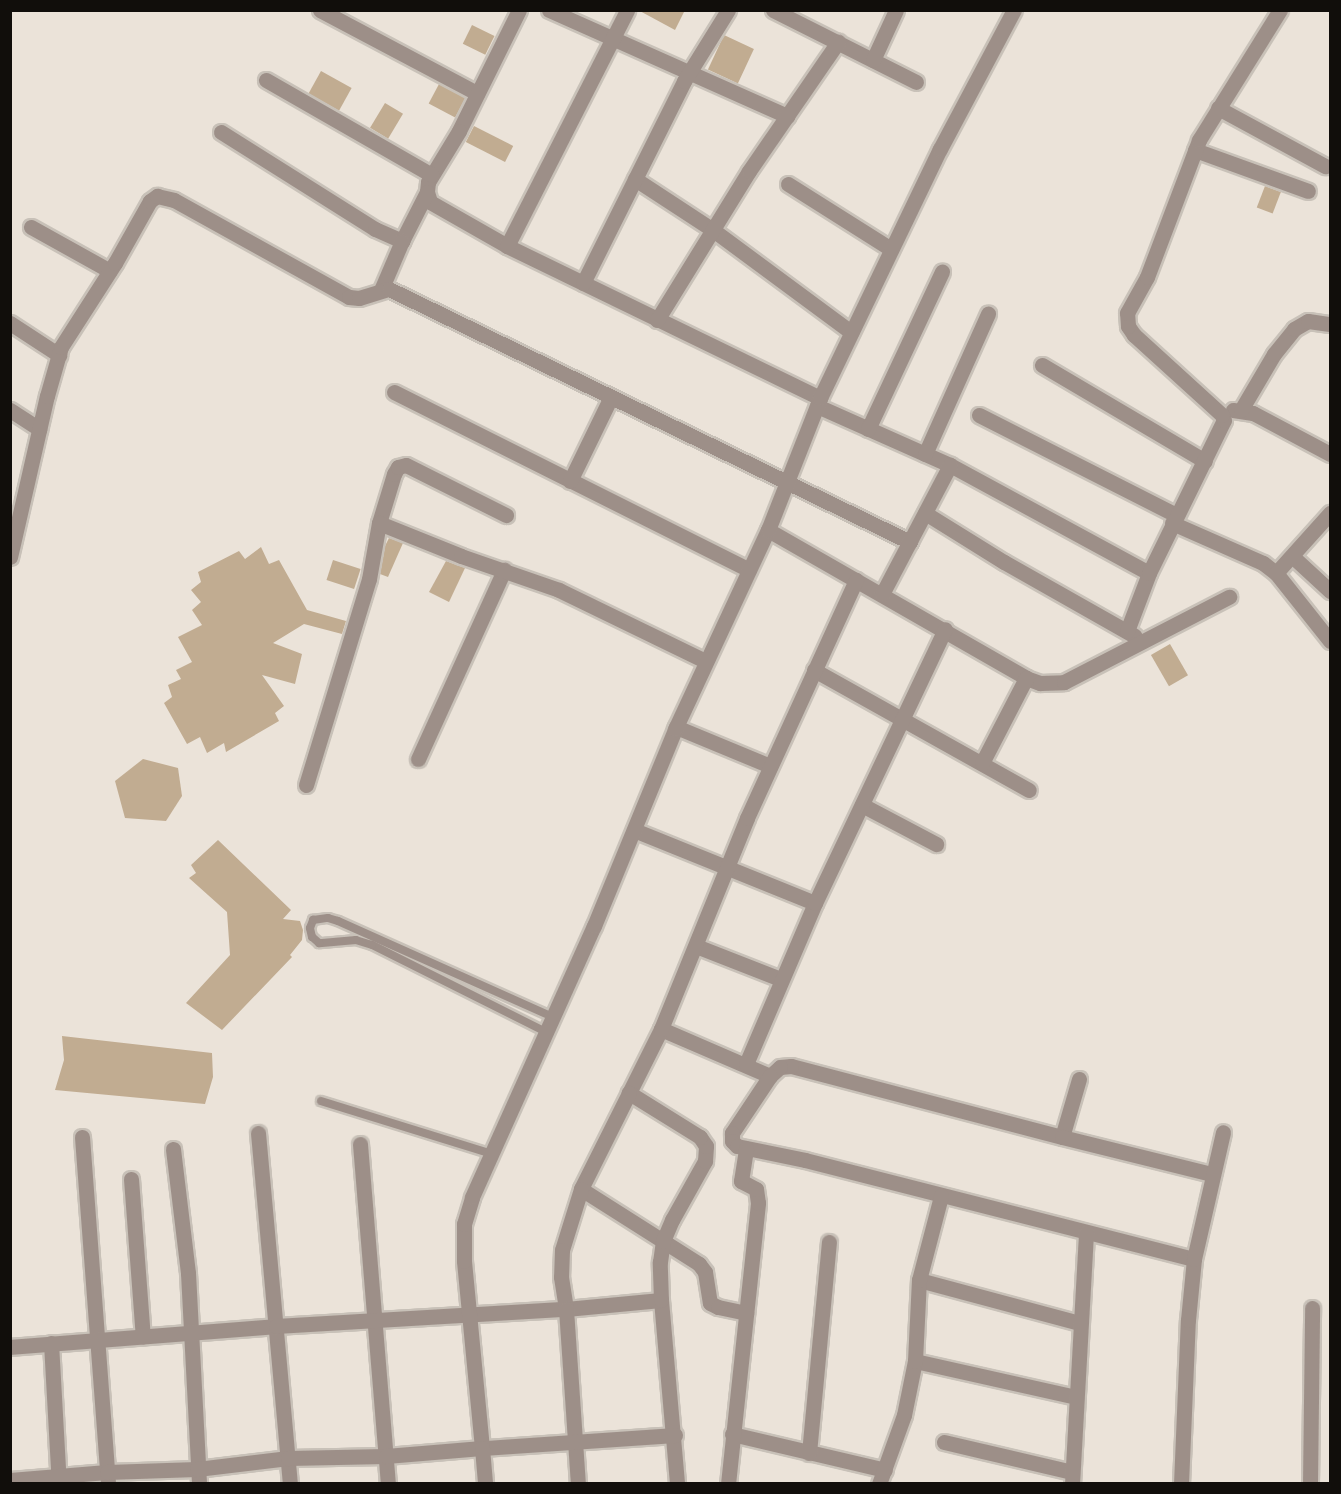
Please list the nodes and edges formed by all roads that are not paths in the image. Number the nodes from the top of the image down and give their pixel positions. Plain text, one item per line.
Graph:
1 (320, 10) edge
2 (519, 10) edge
3 (549, 10) edge
4 (627, 10) edge
5 (728, 10) edge
6 (773, 10) edge
7 (896, 10) edge
8 (1014, 10) edge
9 (1280, 10) edge
10 (802, 17) edge
11 (614, 38) junction
12 (838, 42) junction
13 (873, 60) junction
14 (689, 73) junction
15 (266, 80) dead end
16 (916, 82) dead end
17 (477, 93) junction
18 (1218, 108) junction
19 (787, 116) junction
20 (221, 132) dead end
21 (1195, 150) junction
22 (1325, 166) dead end
23 (432, 175) junction
24 (635, 179) junction
25 (788, 184) dead end
26 (1308, 191) dead end
27 (427, 192) junction
28 (31, 227) dead end
29 (713, 230) junction
30 (402, 241) junction
31 (507, 246) junction
32 (891, 249) junction
33 (111, 271) junction
34 (942, 272) dead end
35 (583, 283) junction
36 (381, 290) junction
37 (988, 314) dead end
38 (657, 320) junction
39 (10, 323) edge
40 (1330, 324) edge
41 (851, 332) junction
42 (59, 355) junction
43 (1042, 365) dead end
44 (394, 392) dead end
45 (611, 397) junction
46 (819, 402) junction
47 (10, 410) edge
48 (1241, 410) junction
49 (979, 415) dead end
50 (1222, 415) junction
51 (39, 429) junction
52 (868, 429) junction
53 (925, 454) junction
54 (1330, 454) edge
55 (1205, 461) junction
56 (950, 465) junction
57 (570, 480) junction
58 (786, 483) junction
59 (925, 513) junction
60 (1330, 513) edge
61 (506, 515) dead end
62 (1174, 519) junction
63 (378, 523) junction
64 (14, 525) edge
65 (768, 530) junction
66 (910, 542) junction
67 (1292, 556) junction
68 (10, 557) edge
69 (504, 570) junction
70 (749, 570) junction
71 (1149, 573) junction
72 (1276, 573) junction
73 (856, 580) junction
74 (1330, 591) edge
75 (882, 594) junction
76 (1229, 597) dead end
77 (945, 629) junction
78 (1127, 631) junction
79 (1142, 640) junction
80 (1330, 641) edge
81 (705, 662) junction
82 (814, 670) junction
83 (1026, 678) junction
84 (902, 717) junction
85 (676, 727) junction
86 (418, 759) dead end
87 (982, 763) junction
88 (770, 766) junction
89 (306, 785) dead end
90 (1029, 790) dead end
91 (862, 805) junction
92 (634, 830) junction
93 (936, 844) dead end
94 (728, 868) junction
95 (815, 903) junction
96 (696, 946) junction
97 (780, 979) junction
98 (553, 1017) junction
99 (661, 1029) junction
100 (548, 1032) junction
101 (746, 1064) junction
102 (770, 1076) junction
103 (1079, 1079) dead end
104 (629, 1093) junction
105 (321, 1101) dead end
106 (1223, 1131) dead end
107 (258, 1133) dead end
108 (82, 1137) dead end
109 (1062, 1137) junction
110 (360, 1143) dead end
111 (746, 1148) junction
112 (173, 1149) dead end
113 (492, 1154) junction
114 (1212, 1174) junction
115 (131, 1179) dead end
116 (581, 1189) junction
117 (941, 1196) junction
118 (1086, 1232) junction
119 (663, 1241) junction
120 (829, 1242) dead end
121 (1194, 1258) junction
122 (919, 1280) junction
123 (661, 1300) junction
124 (1312, 1308) dead end
125 (566, 1309) junction
126 (746, 1312) junction
127 (469, 1313) junction
128 (374, 1320) junction
129 (1080, 1323) junction
130 (276, 1326) junction
131 (191, 1332) junction
132 (143, 1337) junction
133 (97, 1340) junction
134 (51, 1343) junction
135 (10, 1347) edge
136 (915, 1361) junction
137 (1076, 1397) junction
138 (732, 1434) junction
139 (675, 1435) junction
140 (574, 1441) junction
141 (944, 1442) dead end
142 (482, 1448) junction
143 (808, 1453) junction
144 (386, 1456) junction
145 (288, 1458) junction
146 (198, 1476) edge
147 (882, 1477) edge
148 (107, 1478) edge
149 (1072, 1478) edge
150 (11, 1480) edge
151 (59, 1480) edge
152 (290, 1484) edge
153 (388, 1484) edge
154 (485, 1484) edge
155 (578, 1484) edge
156 (677, 1484) edge
157 (728, 1484) edge
158 (1181, 1484) edge
159 (1310, 1484) edge

1 - 17 street
2 - 17 street
3 - 11 street
4 - 11 street
5 - 14 street
6 - 10 street
7 - 13 street
8 - 32 street
9 - 18 street
10 - 12 street
11 - 14 street
11 - 31 street
12 - 13 street
12 - 19 street
13 - 16 street
14 - 19 street
14 - 24 street
15 - 23 street
17 - 23 street
18 - 21 street
18 - 22 street
19 - 29 street
20 - 30 street
21 - 26 street
21 - 50 street
23 - 27 street
24 - 29 street
24 - 35 street
25 - 32 street
27 - 30 street
27 - 31 street
28 - 33 street
29 - 38 street
29 - 41 street
30 - 36 street
31 - 35 street
32 - 41 street
33 - 36 street
33 - 42 street
34 - 52 street
35 - 38 street
36 - 45 street
37 - 53 street
38 - 46 street
39 - 42 street
40 - 48 street
41 - 46 street
42 - 51 street
43 - 55 street
44 - 57 street
45 - 57 street
45 - 58 street
46 - 52 street
46 - 58 street
47 - 51 street
48 - 50 street
48 - 54 street
49 - 62 street
50 - 55 street
51 - 64 street
52 - 53 street
53 - 56 street
55 - 62 street
56 - 59 street
56 - 71 street
57 - 70 street
58 - 65 street
58 - 66 street
59 - 66 street
59 - 78 street
60 - 67 street
61 - 63 street
62 - 71 street
62 - 72 street
63 - 69 street
63 - 89 street
64 - 68 street
65 - 70 street
65 - 73 street
66 - 75 street
67 - 72 street
67 - 74 street
69 - 81 street
69 - 86 street
70 - 81 street
71 - 78 street
72 - 80 street
73 - 75 street
73 - 82 street
75 - 77 street
76 - 79 street
77 - 83 street
77 - 84 street
78 - 79 street
79 - 83 street
81 - 85 street
82 - 84 street
82 - 88 street
83 - 87 street
84 - 87 street
84 - 91 street
85 - 88 street
85 - 92 street
87 - 90 street
88 - 94 street
91 - 93 street
91 - 95 street
92 - 94 street
92 - 98 street
94 - 95 street
94 - 96 street
95 - 97 street
96 - 97 street
96 - 99 street
97 - 101 street
98 - 100 street
98 - 100 lane
99 - 101 street
99 - 104 street
100 - 113 street
101 - 102 street
102 - 109 street
102 - 111 street
103 - 109 street
104 - 116 street
104 - 119 street
105 - 113 lane
106 - 114 street
107 - 130 street
108 - 133 street
109 - 114 street
110 - 128 street
111 - 117 street
111 - 126 street
112 - 131 street
113 - 127 street
114 - 121 street
115 - 132 street
116 - 119 street
116 - 125 street
117 - 118 street
117 - 122 street
118 - 121 street
118 - 129 street
119 - 123 street
119 - 126 street
120 - 143 street
121 - 158 street
122 - 129 street
122 - 136 street
123 - 125 street
123 - 139 street
124 - 159 street
125 - 127 street
125 - 140 street
126 - 138 street
127 - 128 street
127 - 142 street
128 - 130 street
128 - 144 street
129 - 137 street
130 - 131 street
130 - 145 street
131 - 132 street
131 - 146 street
132 - 133 street
133 - 134 street
133 - 148 street
134 - 135 street
134 - 151 street
136 - 137 street
136 - 147 street
137 - 149 street
138 - 143 street
138 - 157 street
139 - 140 street
139 - 156 street
140 - 142 street
140 - 155 street
141 - 149 street
142 - 144 street
142 - 154 street
143 - 147 street
144 - 145 street
144 - 153 street
145 - 146 street
145 - 152 street
146 - 148 street
148 - 151 street
150 - 151 street

